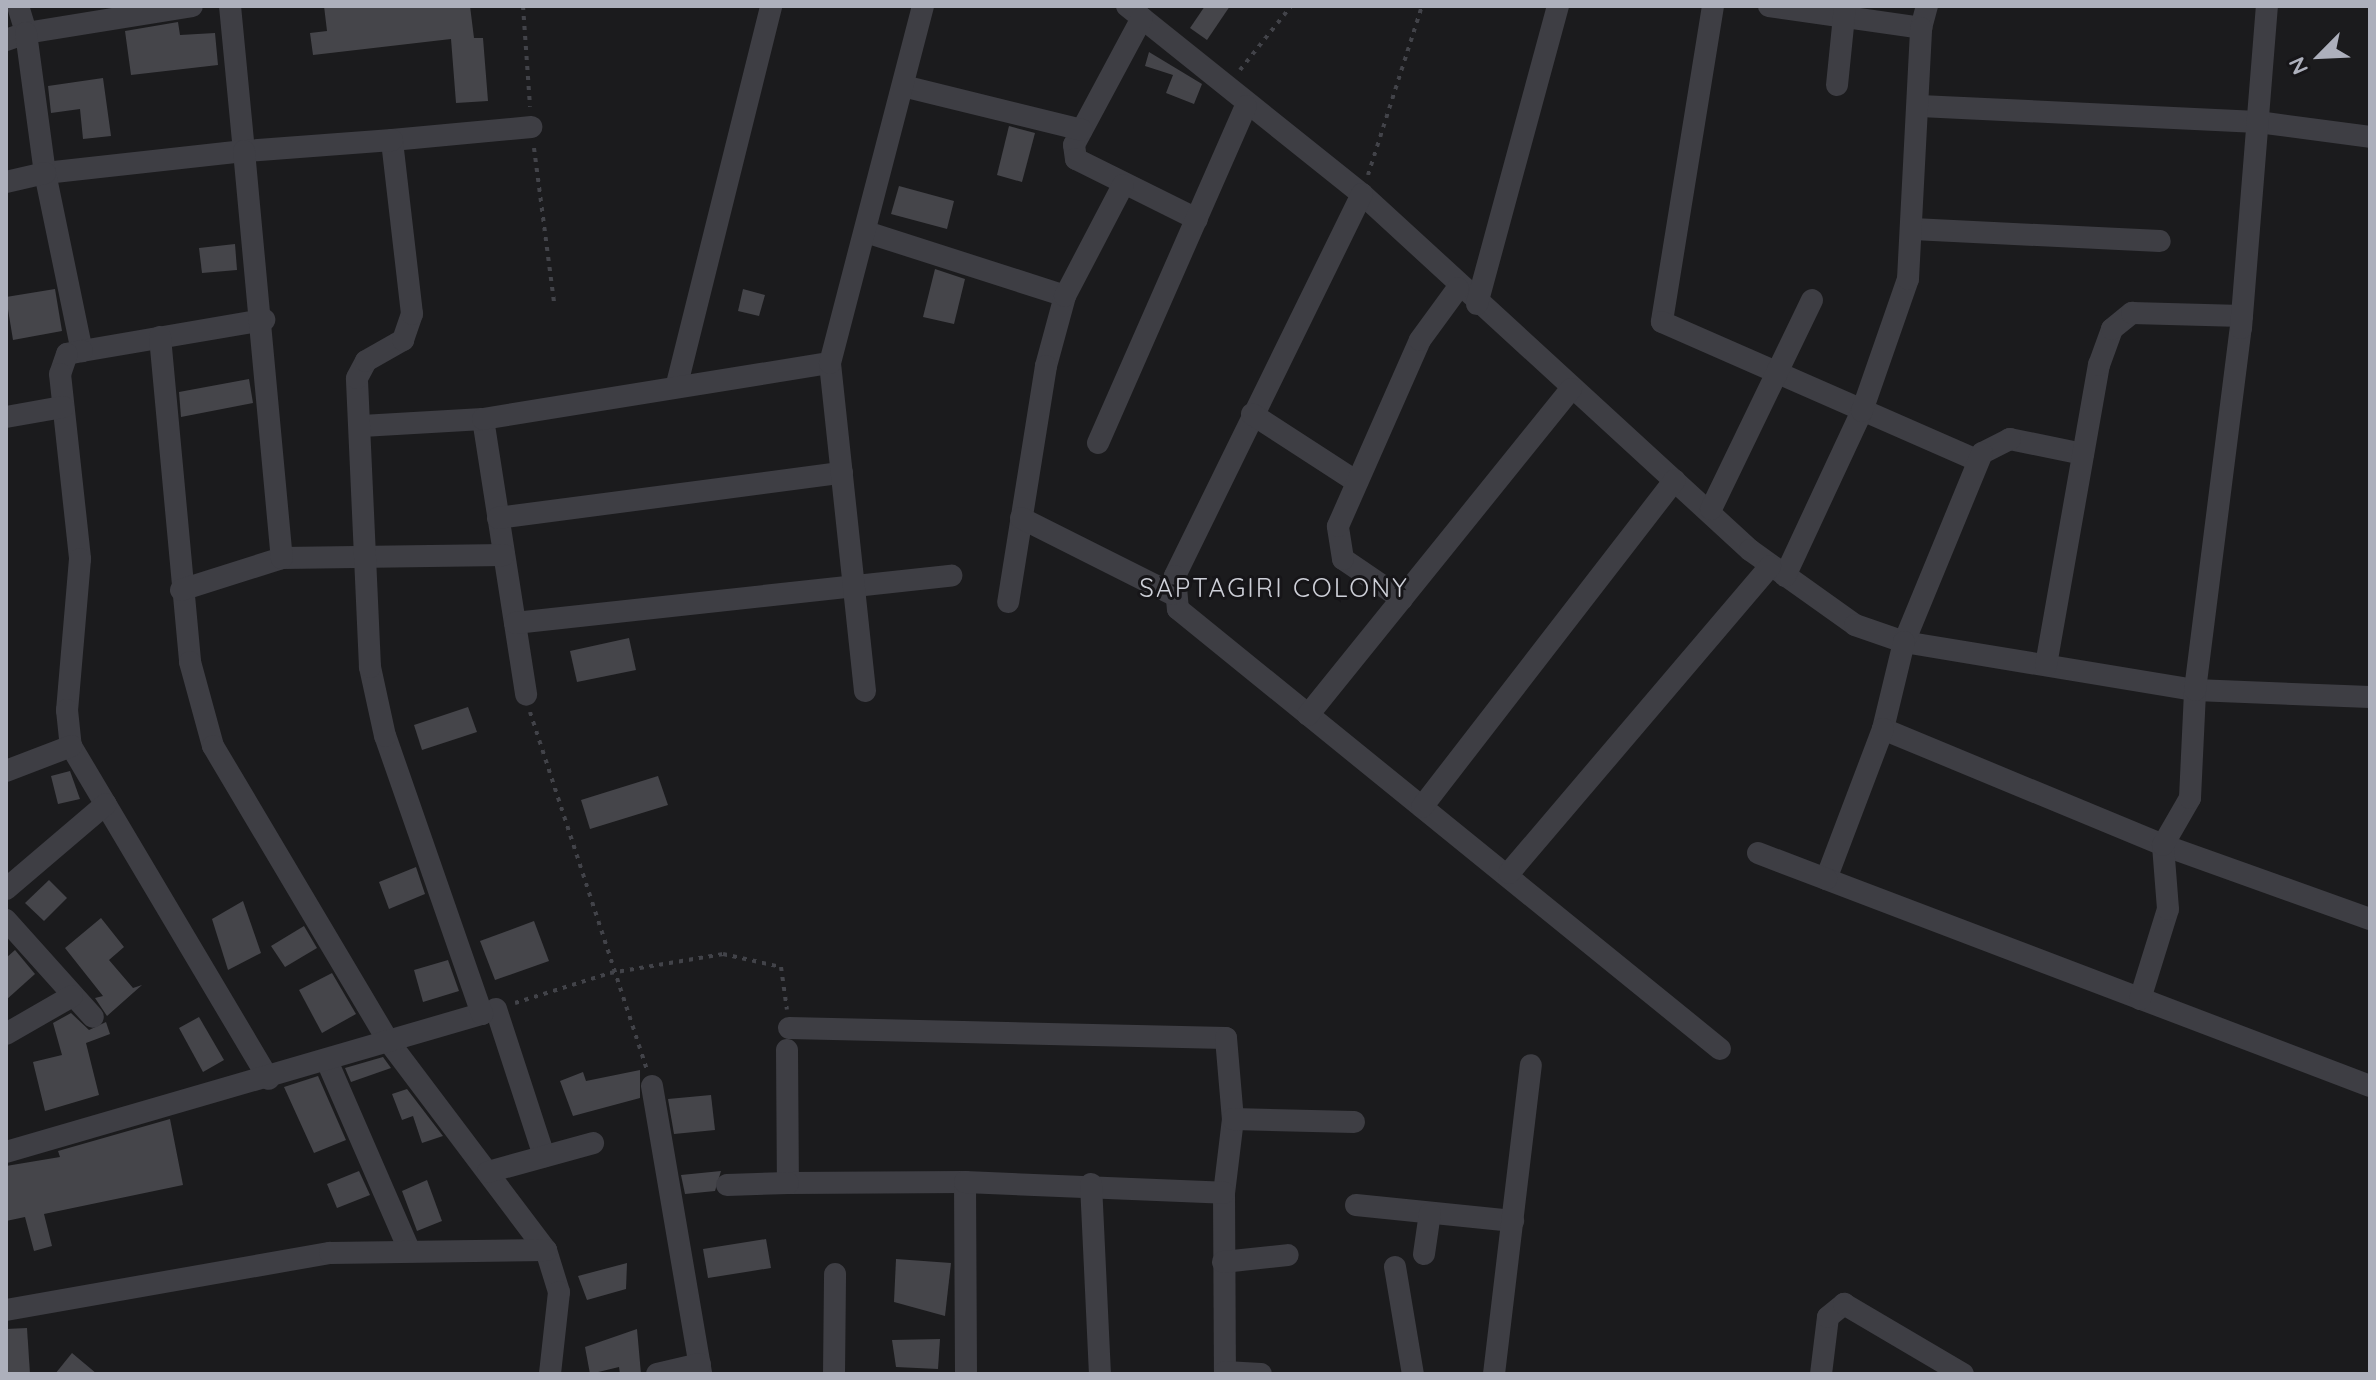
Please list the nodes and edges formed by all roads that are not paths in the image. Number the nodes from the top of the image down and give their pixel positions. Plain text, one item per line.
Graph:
1 (18, 6) edge
2 (192, 6) edge
3 (230, 6) edge
4 (771, 6) edge
5 (923, 6) edge
6 (1558, 6) edge
7 (1713, 6) edge
8 (1769, 6) edge
9 (2262, 7) edge
10 (1134, 12) edge
11 (1845, 12) edge
12 (1924, 17) edge
13 (16, 37) edge
14 (1837, 85) dead end
15 (903, 86) junction
16 (1246, 106) junction
17 (1920, 106) junction
18 (2258, 122) junction
19 (531, 127) road end
20 (1082, 130) junction
21 (2370, 137) edge
22 (392, 140) junction
23 (244, 151) junction
24 (45, 173) junction
25 (6, 182) edge
26 (1123, 185) junction
27 (1362, 194) junction
28 (1197, 219) junction
29 (1913, 229) junction
30 (866, 232) junction
31 (2160, 241) dead end
32 (1458, 288) junction
33 (1065, 296) junction
34 (1812, 300) dead end
35 (1477, 304) junction
36 (2242, 316) junction
37 (264, 320) junction
38 (160, 337) junction
39 (82, 351) junction
40 (830, 363) junction
41 (1776, 373) junction
42 (677, 384) junction
43 (1571, 389) junction
44 (63, 407) junction
45 (1862, 411) junction
46 (1252, 414) junction
47 (6, 417) edge
48 (483, 419) junction
49 (362, 426) junction
50 (1098, 443) dead end
51 (2083, 454) junction
52 (1978, 461) junction
53 (842, 473) junction
54 (1675, 480) junction
55 (1357, 482) junction
56 (1711, 509) junction
57 (498, 518) junction
58 (1021, 518) junction
59 (362, 554) junction
60 (504, 555) junction
61 (282, 558) junction
62 (1778, 571) junction
63 (951, 576) dead end
64 (854, 586) junction
65 (181, 590) junction
66 (1172, 594) junction
67 (1402, 599) junction
68 (1008, 602) dead end
69 (515, 623) junction
70 (1904, 642) junction
71 (2046, 665) junction
72 (2195, 690) junction
73 (865, 691) dead end
74 (526, 695) road end
75 (2370, 697) edge
76 (1308, 715) junction
77 (1883, 729) junction
78 (71, 746) junction
79 (6, 771) edge
80 (106, 804) junction
81 (1422, 807) junction
82 (2163, 845) junction
83 (1758, 853) dead end
84 (1509, 873) junction
85 (1826, 879) junction
86 (6, 889) edge
87 (2370, 919) edge
88 (6, 920) edge
89 (72, 996) junction
90 (2140, 999) junction
91 (496, 1009) road end
92 (93, 1017) dead end
93 (6, 1034) edge
94 (389, 1042) junction
95 (1720, 1049) dead end
96 (327, 1061) junction
97 (1531, 1065) dead end
98 (269, 1079) junction
99 (652, 1086) road end
100 (2370, 1086) edge
101 (1233, 1119) junction
102 (1354, 1122) dead end
103 (593, 1143) dead end
104 (6, 1152) edge
105 (544, 1156) junction
106 (488, 1172) junction
107 (965, 1182) junction
108 (788, 1183) junction
109 (1091, 1184) junction
110 (727, 1185) dead end
111 (1224, 1193) junction
112 (1356, 1205) dead end
113 (1430, 1213) junction
114 (1513, 1221) junction
115 (409, 1250) junction
116 (546, 1250) junction
117 (1424, 1254) dead end
118 (1288, 1255) dead end
119 (1223, 1262) junction
120 (1395, 1267) dead end
121 (835, 1274) dead end
122 (6, 1310) edge
123 (700, 1369) edge
124 (1959, 1372) edge
125 (1225, 1373) edge
126 (550, 1374) edge
127 (657, 1374) edge
128 (834, 1374) edge
129 (966, 1374) edge
130 (1100, 1374) edge
131 (1261, 1374) edge
132 (1413, 1374) edge
133 (1494, 1374) edge
134 (1821, 1374) edge

1 - 13 street
2 - 13 street
3 - 23 street
4 - 42 street
5 - 15 street
6 - 35 street
7 - 41 street
8 - 11 street
9 - 18 street
10 - 16 street
10 - 20 street
11 - 12 street
11 - 14 street
12 - 17 street
13 - 24 street
15 - 20 street
15 - 30 street
16 - 27 street
16 - 28 street
17 - 18 street
17 - 29 street
18 - 21 street
18 - 36 street
19 - 22 street
20 - 26 street
22 - 23 street
22 - 49 street
23 - 24 street
23 - 37 street
24 - 25 street
24 - 39 street
26 - 28 street
26 - 33 street
27 - 32 street
27 - 46 street
28 - 50 street
29 - 31 street
29 - 45 street
30 - 33 street
30 - 40 street
32 - 35 street
32 - 55 street
33 - 58 street
34 - 41 street
35 - 43 street
36 - 51 street
36 - 72 street
37 - 38 street
37 - 61 street
38 - 39 street
38 - 65 street
39 - 44 street
40 - 42 street
40 - 53 street
41 - 45 street
41 - 56 street
42 - 48 street
43 - 54 street
43 - 67 street
44 - 47 street
44 - 78 street
45 - 52 street
45 - 62 street
46 - 55 street
46 - 66 street
48 - 49 street
48 - 57 street
49 - 59 street
51 - 52 street
51 - 71 street
52 - 70 street
53 - 57 street
53 - 64 street
54 - 56 street
54 - 81 street
55 - 67 street
56 - 62 street
57 - 60 street
58 - 66 street
58 - 68 street
59 - 60 street
59 - 61 street
59 - 94 street
60 - 69 street
61 - 65 street
62 - 70 street
62 - 84 street
63 - 64 street
64 - 69 street
64 - 73 street
65 - 94 street
66 - 76 street
67 - 76 street
69 - 74 street
70 - 71 street
70 - 77 street
71 - 72 street
72 - 75 street
72 - 82 street
76 - 81 street
77 - 82 street
77 - 85 street
78 - 79 street
78 - 80 street
80 - 86 street
80 - 98 street
81 - 84 street
82 - 87 street
82 - 90 street
83 - 85 street
84 - 95 street
85 - 90 street
88 - 89 street
89 - 92 street
89 - 93 street
90 - 100 street
91 - 105 street
94 - 96 street
94 - 106 street
96 - 98 street
96 - 115 street
97 - 114 street
98 - 104 street
99 - 123 street
101 - 102 street
101 - 108 street
101 - 111 street
103 - 105 street
105 - 106 street
106 - 116 street
107 - 108 street
107 - 109 street
107 - 129 street
108 - 110 street
109 - 111 street
109 - 130 street
111 - 119 street
112 - 113 street
113 - 114 street
113 - 117 street
114 - 133 street
115 - 116 street
115 - 122 street
116 - 126 street
118 - 119 street
119 - 125 street
120 - 132 street
121 - 128 street
123 - 127 street
124 - 134 street
125 - 131 street

